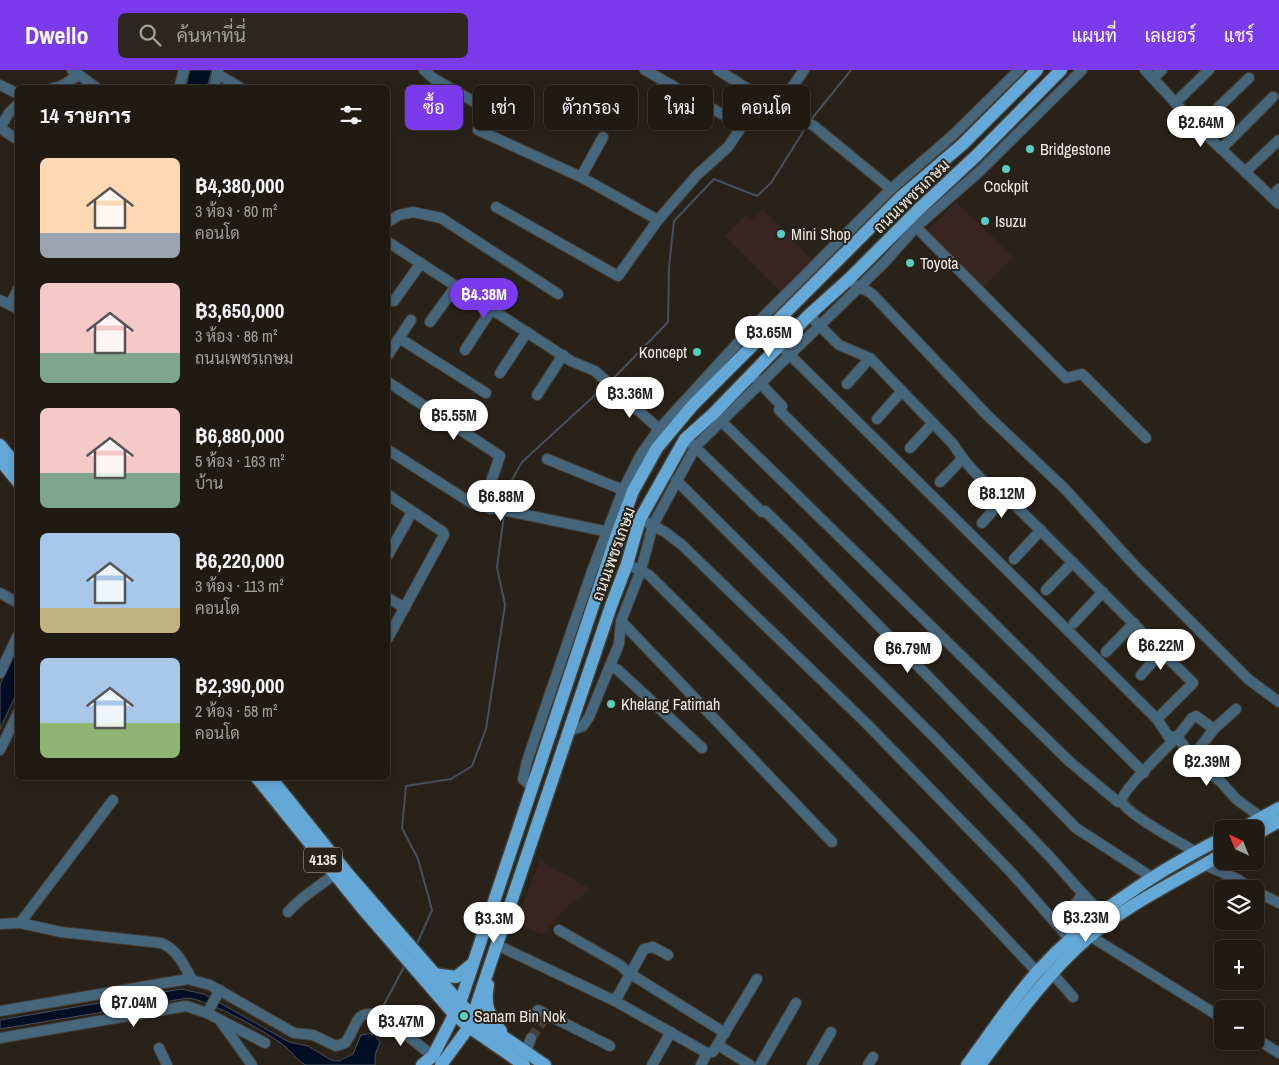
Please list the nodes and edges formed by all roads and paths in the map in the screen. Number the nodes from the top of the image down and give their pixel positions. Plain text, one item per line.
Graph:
1 (184, 70) edge
2 (424, 70) edge
3 (645, 70) edge
4 (718, 70) edge
5 (804, 70) edge
6 (1019, 70) edge
7 (1037, 70) edge
8 (1061, 70) edge
9 (1082, 70) edge
10 (1146, 70) edge
11 (1162, 70) edge
12 (1209, 70) edge
13 (75, 72) edge
14 (218, 72) edge
15 (731, 73) edge
16 (1153, 78) junction
17 (1249, 78) dead end
18 (0, 85) edge
19 (61, 85) edge
20 (93, 85) edge
21 (180, 85) edge
22 (215, 85) edge
23 (237, 85) edge
24 (744, 85) edge
25 (794, 85) edge
26 (15, 92) edge
27 (1273, 97) dead end
28 (1175, 103) junction
29 (15, 107) edge
30 (723, 115) edge
31 (810, 124) edge
32 (1198, 127) junction
33 (0, 128) edge
34 (739, 130) edge
35 (603, 137) dead end
36 (15, 138) edge
37 (1279, 140) edge
38 (1220, 149) junction
39 (1245, 172) junction
40 (580, 177) junction
41 (897, 192) junction
42 (1276, 197) edge
43 (496, 207) dead end
44 (918, 210) junction
45 (658, 220) junction
46 (390, 221) edge
47 (916, 227) junction
48 (390, 245) edge
49 (422, 263) junction
50 (854, 284) junction
51 (456, 286) junction
52 (558, 294) dead end
53 (394, 301) dead end
54 (492, 310) junction
55 (809, 315) junction
56 (411, 320) dead end
57 (430, 322) dead end
58 (819, 326) junction
59 (527, 332) junction
60 (399, 338) junction
61 (465, 350) dead end
62 (786, 351) junction
63 (390, 352) edge
64 (563, 356) junction
65 (870, 358) junction
66 (500, 373) dead end
67 (750, 373) junction
68 (390, 383) edge
69 (761, 384) junction
70 (847, 384) dead end
71 (902, 391) junction
72 (486, 393) dead end
73 (538, 395) dead end
74 (690, 402) junction
75 (718, 418) junction
76 (877, 419) dead end
77 (933, 423) junction
78 (659, 429) junction
79 (1146, 438) dead end
80 (685, 439) junction
81 (0, 445) edge
82 (696, 446) junction
83 (910, 448) dead end
84 (390, 451) edge
85 (547, 459) dead end
86 (962, 459) junction
87 (0, 460) edge
88 (15, 463) edge
89 (15, 478) edge
90 (676, 480) junction
91 (940, 482) dead end
92 (623, 490) junction
93 (390, 496) edge
94 (1004, 498) junction
95 (490, 508) junction
96 (412, 512) junction
97 (640, 519) junction
98 (982, 523) dead end
99 (653, 525) junction
100 (1041, 530) junction
101 (613, 533) junction
102 (390, 551) edge
103 (1014, 559) dead end
104 (1073, 562) junction
105 (627, 564) junction
106 (641, 570) junction
107 (1046, 590) dead end
108 (1103, 592) junction
109 (0, 593) edge
110 (390, 599) edge
111 (15, 601) edge
112 (611, 606) junction
113 (406, 608) junction
114 (622, 616) junction
115 (1074, 623) dead end
116 (1134, 623) junction
117 (390, 635) edge
118 (15, 642) edge
119 (1162, 651) junction
120 (1106, 652) dead end
121 (610, 666) junction
122 (0, 673) edge
123 (1141, 675) dead end
124 (1279, 702) edge
125 (1236, 709) dead end
126 (15, 719) edge
127 (1157, 719) junction
128 (1214, 729) junction
129 (569, 731) junction
130 (1176, 737) junction
131 (702, 748) dead end
132 (0, 750) edge
133 (1197, 751) dead end
134 (1144, 773) junction
135 (259, 780) edge
136 (273, 780) edge
137 (532, 787) junction
138 (550, 789) junction
139 (113, 800) dead end
140 (1121, 802) junction
141 (1279, 808) edge
142 (1262, 818) junction
143 (1258, 820) edge
144 (1279, 821) edge
145 (1264, 830) edge
146 (832, 842) dead end
147 (1214, 842) edge
148 (1196, 852) junction
149 (1214, 859) edge
150 (1204, 865) junction
151 (334, 874) junction
152 (1153, 878) junction
153 (1239, 880) edge
154 (1084, 894) junction
155 (1264, 895) edge
156 (1279, 903) edge
157 (288, 912) dead end
158 (1102, 914) junction
159 (20, 923) junction
160 (0, 924) edge
161 (559, 930) dead end
162 (1066, 936) junction
163 (1090, 936) junction
164 (396, 938) junction
165 (497, 945) junction
166 (668, 955) dead end
167 (474, 960) junction
168 (491, 963) junction
169 (1037, 972) junction
170 (1052, 973) junction
171 (629, 974) junction
172 (431, 978) junction
173 (757, 979) dead end
174 (192, 980) junction
175 (219, 992) junction
176 (1073, 997) dead end
177 (615, 1001) junction
178 (796, 1003) dead end
179 (457, 1009) junction
180 (208, 1010) junction
181 (0, 1011) edge
182 (1214, 1013) edge
183 (545, 1016) dead end
184 (219, 1019) junction
185 (471, 1022) junction
186 (671, 1032) junction
187 (831, 1032) dead end
188 (725, 1033) junction
189 (506, 1037) junction
190 (0, 1038) edge
191 (532, 1038) tunnel mouth
192 (265, 1043) dead end
193 (492, 1043) junction
194 (1264, 1044) edge
195 (718, 1045) junction
196 (610, 1046) dead end
197 (158, 1048) dead end
198 (526, 1051) junction
199 (707, 1053) junction
200 (1279, 1053) edge
201 (440, 1061) edge
202 (167, 1065) edge
203 (252, 1065) edge
204 (422, 1065) edge
205 (524, 1065) edge
206 (544, 1065) edge
207 (652, 1065) edge
208 (701, 1065) edge
209 (750, 1065) edge
210 (760, 1065) edge
211 (812, 1065) edge
212 (967, 1065) edge
213 (980, 1065) edge

1 - 21 street
2 - 40 street
3 - 30 street
4 - 15 street
5 - 25 street
6 - 41 street
7 - 41 main road, ถนนเพชรเกษม
8 - 44 main road, ถนนเพชรเกษม
9 - 47 street
10 - 16 street
11 - 16 street
12 - 28 street
13 - 19 street
13 - 20 street
14 - 22 street
14 - 23 street
15 - 24 street
16 - 28 street
17 - 32 street
18 - 26 street
27 - 38 street
28 - 32 street
29 - 33 street
31 - 41 street
32 - 38 street
33 - 36 street
34 - 45 street
35 - 40 street
37 - 39 street
38 - 39 street
39 - 42 street
40 - 45 street
41 - 44 main road
41 - 74 main road, ถนนเพชรเกษม
43 - 45 street
44 - 50 main road, ถนนเพชรเกษม
46 - 52 street
47 - 50 street
47 - 79 street
48 - 49 street
49 - 51 street
49 - 53 street
50 - 55 main road, ถนนเพชรเกษม
50 - 58 street
50 - 124 street
51 - 54 street
51 - 57 street
54 - 59 street
54 - 61 street
55 - 58 street
55 - 62 main road, ถนนเพชรเกษม
56 - 60 street
58 - 62 street
58 - 65 street
59 - 64 street
59 - 66 street
60 - 63 street
60 - 72 street
62 - 67 main road, ถนนเพชรเกษม
62 - 69 street
62 - 127 street
64 - 73 street
64 - 78 street
65 - 70 street
65 - 71 street
67 - 69 street
67 - 75 main road, ถนนเพชรเกษม
68 - 95 street
69 - 75 street
69 - 134 street
71 - 76 street
71 - 77 street
74 - 78 street
74 - 101 main road, ถนนเพชรเกษม
75 - 80 main road, ถนนเพชรเกษม
75 - 82 street
75 - 140 street
77 - 83 street
77 - 86 street
78 - 92 street
80 - 82 street
80 - 97 main road, ถนนเพชรเกษม
81 - 88 main road
82 - 90 street
82 - 152 street
84 - 95 street
85 - 92 street
86 - 91 street
86 - 94 street
87 - 89 main road
90 - 99 street
90 - 154 street
92 - 101 street
93 - 96 street
94 - 98 street
94 - 100 street
95 - 101 street
96 - 102 street
96 - 113 street
97 - 99 street
97 - 105 main road, ถนนเพชรเกษม
99 - 106 street
99 - 162 street
100 - 103 street
100 - 104 street
101 - 137 main road, ถนนเพชรเกษม
104 - 107 street
104 - 108 street
105 - 106 street
105 - 112 main road, ถนนเพชรเกษม
106 - 114 street
106 - 169 street
108 - 115 street
108 - 116 street
109 - 111 street
110 - 113 street
112 - 114 street
112 - 129 main road, ถนนเพชรเกษม
113 - 117 street
114 - 121 street
114 - 146 street
116 - 119 street
116 - 120 street
118 - 122 street
119 - 123 street
119 - 127 street
121 - 129 street
121 - 131 street
125 - 128 street
126 - 132 street
127 - 130 street
128 - 130 street
128 - 133 street
129 - 138 main road, ถนนเพชรเกษม
130 - 134 street
130 - 142 street
134 - 140 street
135 - 151 main road, 4135
136 - 164 main road, 4135
137 - 138 main road
137 - 167 main road, ถนนเพชรเกษม
138 - 165 main road, ถนนเพชรเกษม
139 - 159 street
140 - 148 street
141 - 142 main road
142 - 143 main road
144 - 145 main road
147 - 148 main road
148 - 152 main road
149 - 150 main road
150 - 153 street
150 - 163 main road
151 - 157 street
151 - 164 main road, 4135
152 - 158 main road
154 - 158 street
154 - 162 street
155 - 156 street
158 - 162 main road
159 - 160 street
159 - 174 street
161 - 171 street
162 - 169 main road
163 - 170 main road
163 - 182 street
164 - 172 main road, 4135
165 - 168 main road, ถนนเพชรเกษม
165 - 177 street
166 - 171 street
167 - 172 main road
167 - 179 main road, ถนนเพชรเกษม
168 - 185 main road, ถนนเพชรเกษม
168 - 189 main road
169 - 212 main road
170 - 176 street
170 - 213 main road
171 - 177 street
171 - 188 street
172 - 179 main road, 4135
172 - 201 main road
173 - 188 street
174 - 175 street
174 - 181 street
175 - 180 street
175 - 201 street
177 - 186 street
178 - 210 street
179 - 185 main road, 4135
179 - 201 main road, ถนนเพชรเกษม
180 - 184 street
180 - 190 street
183 - 196 street
184 - 192 street
184 - 203 street
185 - 189 main road, 4135
185 - 193 main road, 4135
185 - 201 main road, ถนนเพชรเกษม
186 - 199 street
186 - 207 street
187 - 211 street
188 - 195 street
189 - 198 main road, 4135
191 - 198 street
193 - 201 main road
193 - 205 main road, 4135
194 - 200 street
195 - 199 street
195 - 209 street
197 - 202 street
198 - 206 main road, 4135
199 - 208 street
201 - 204 main road, ถนนเพชรเกษม

